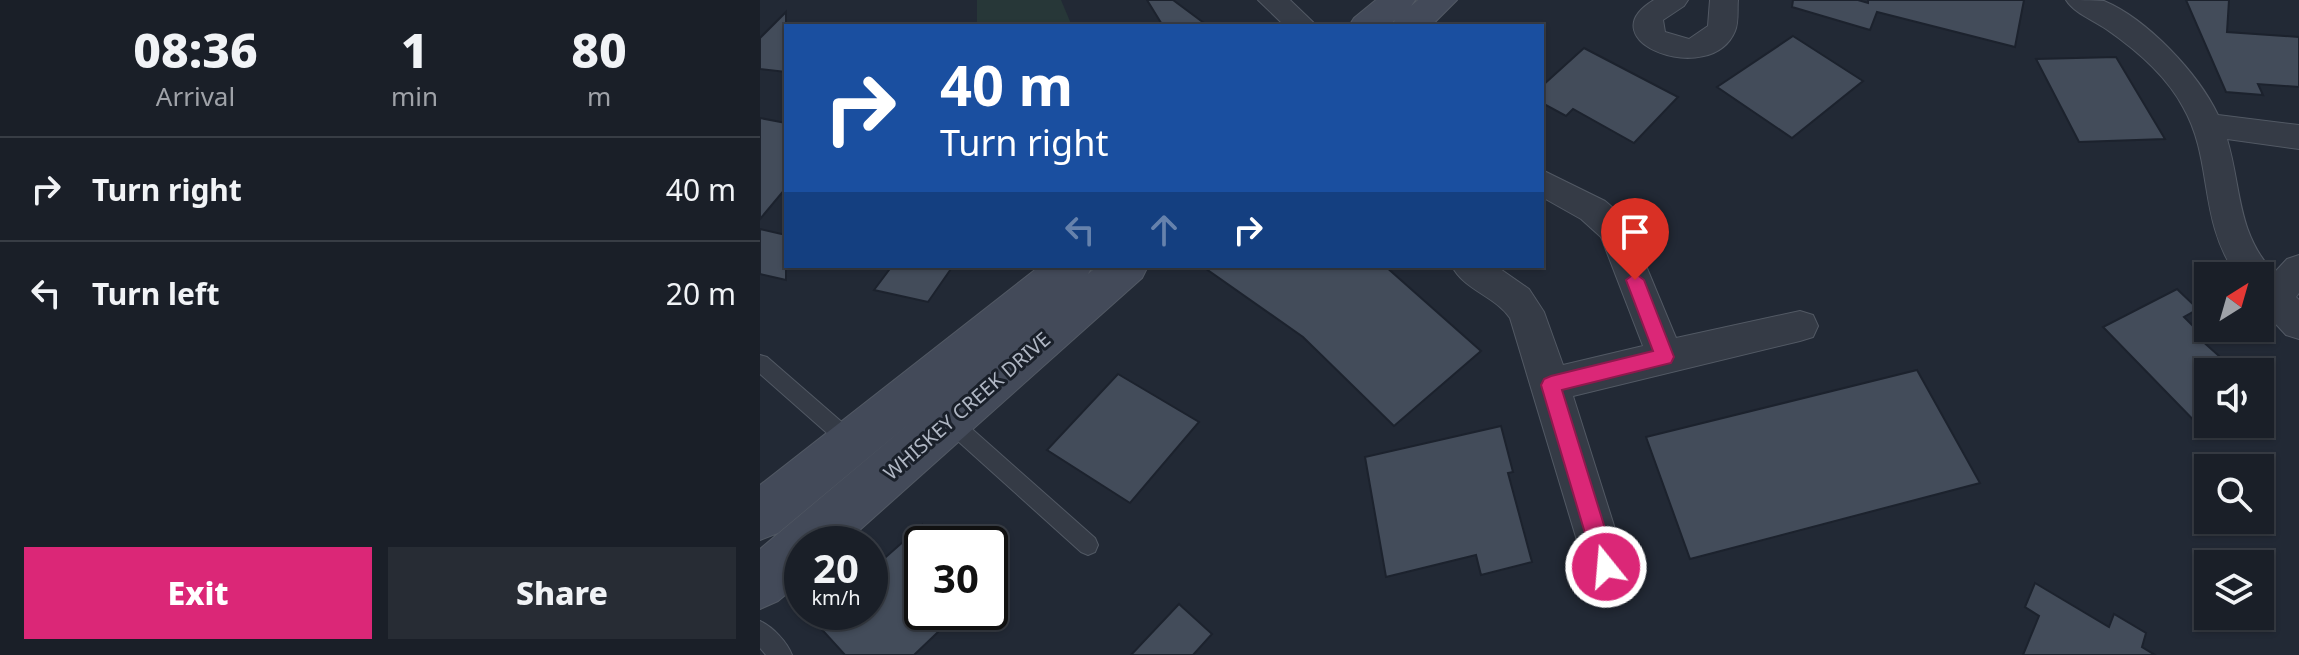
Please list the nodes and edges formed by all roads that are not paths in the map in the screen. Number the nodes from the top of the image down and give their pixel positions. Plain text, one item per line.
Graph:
1 (1272, 0) edge
2 (1398, 0) edge
3 (1440, 0) edge
4 (1674, 0) edge
5 (1724, 0) edge
6 (2080, 0) edge
7 (1301, 24) edge
8 (1368, 24) edge
9 (1411, 24) edge
10 (2208, 125) junction
11 (2299, 137) edge
12 (1544, 183) edge
13 (2248, 262) edge
14 (1069, 268) edge
15 (1125, 268) edge
16 (1472, 268) edge
17 (2299, 269) edge
18 (2274, 280) edge
19 (2274, 297) edge
20 (2299, 324) edge
21 (1800, 326) dead end
22 (1665, 357) junction
23 (760, 363) edge
24 (1551, 385) junction
25 (913, 393) junction
26 (950, 421) junction
27 (852, 443) junction
28 (887, 475) junction
29 (760, 516) edge
30 (827, 526) edge
31 (1088, 545) dead end
32 (784, 563) edge
33 (1606, 567) dead end
34 (760, 583) edge
35 (760, 632) edge
36 (781, 655) edge

1 - 7 street
2 - 8 street
3 - 9 street
4 - 5 street
6 - 10 street
10 - 11 street
10 - 13 street
12 - 22 street
14 - 25 street, WHISKEY CREEK DRIVE
15 - 26 street, WHISKEY CREEK DRIVE
16 - 24 street
17 - 18 street
19 - 20 street
21 - 22 street
22 - 24 street
23 - 27 lane
24 - 33 street
25 - 26 lane
25 - 27 street, WHISKEY CREEK DRIVE
26 - 28 street, WHISKEY CREEK DRIVE
26 - 31 lane
27 - 28 lane
27 - 29 street, WHISKEY CREEK DRIVE
28 - 30 street, WHISKEY CREEK DRIVE
32 - 34 street, WHISKEY CREEK DRIVE
35 - 36 lane

